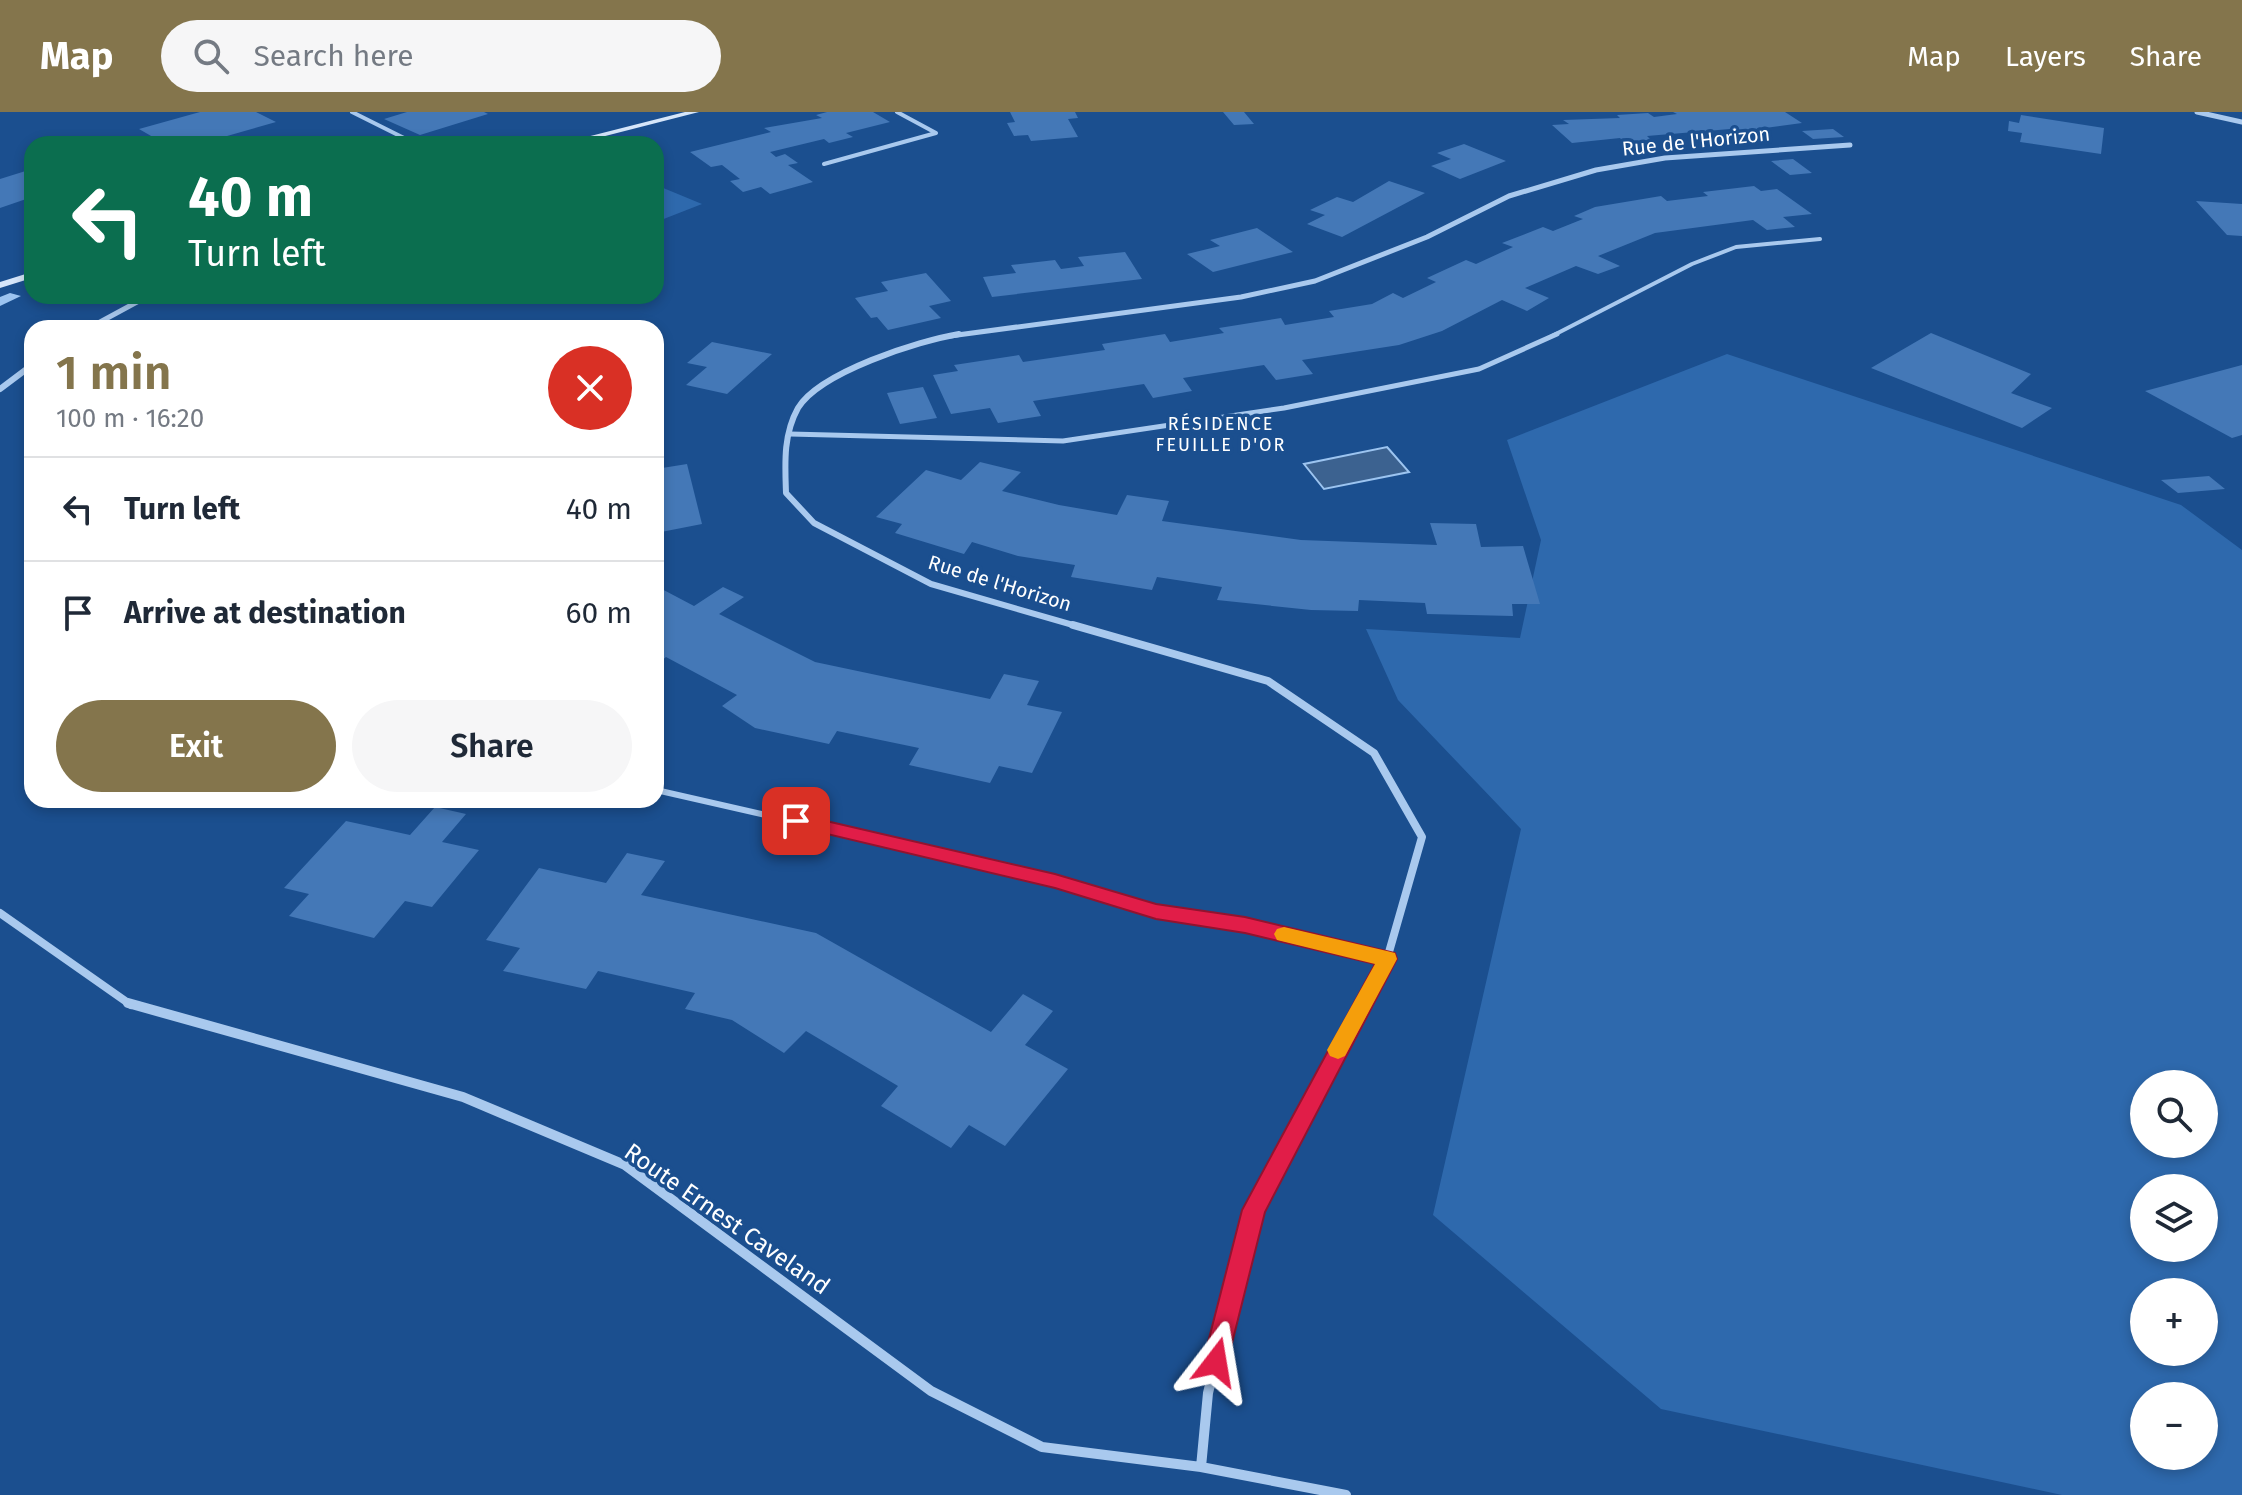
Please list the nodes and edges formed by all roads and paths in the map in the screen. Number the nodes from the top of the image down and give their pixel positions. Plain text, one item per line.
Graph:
1 (352, 112) edge
2 (695, 112) edge
3 (897, 112) edge
4 (2197, 112) edge
5 (2242, 122) edge
6 (400, 136) edge
7 (596, 136) edge
8 (1850, 145) dead end
9 (824, 164) dead end
10 (1820, 239) dead end
11 (24, 278) edge
12 (0, 285) edge
13 (133, 304) edge
14 (104, 320) edge
15 (24, 371) edge
16 (0, 389) edge
17 (790, 434) junction
18 (664, 792) edge
19 (0, 913) edge
20 (1387, 959) junction
21 (1201, 1467) junction
22 (1346, 1495) edge

1 - 6 lane
2 - 7 street
3 - 9 lane
4 - 5 street
8 - 17 street, Rue de l'Horizon
10 - 17 lane
11 - 12 street
13 - 14 street
15 - 16 street
17 - 20 street, Rue de l'Horizon
18 - 20 lane
19 - 21 street, Route Ernest Caveland
20 - 21 street, Rue de l'Horizon
21 - 22 street, Route Ernest Caveland

